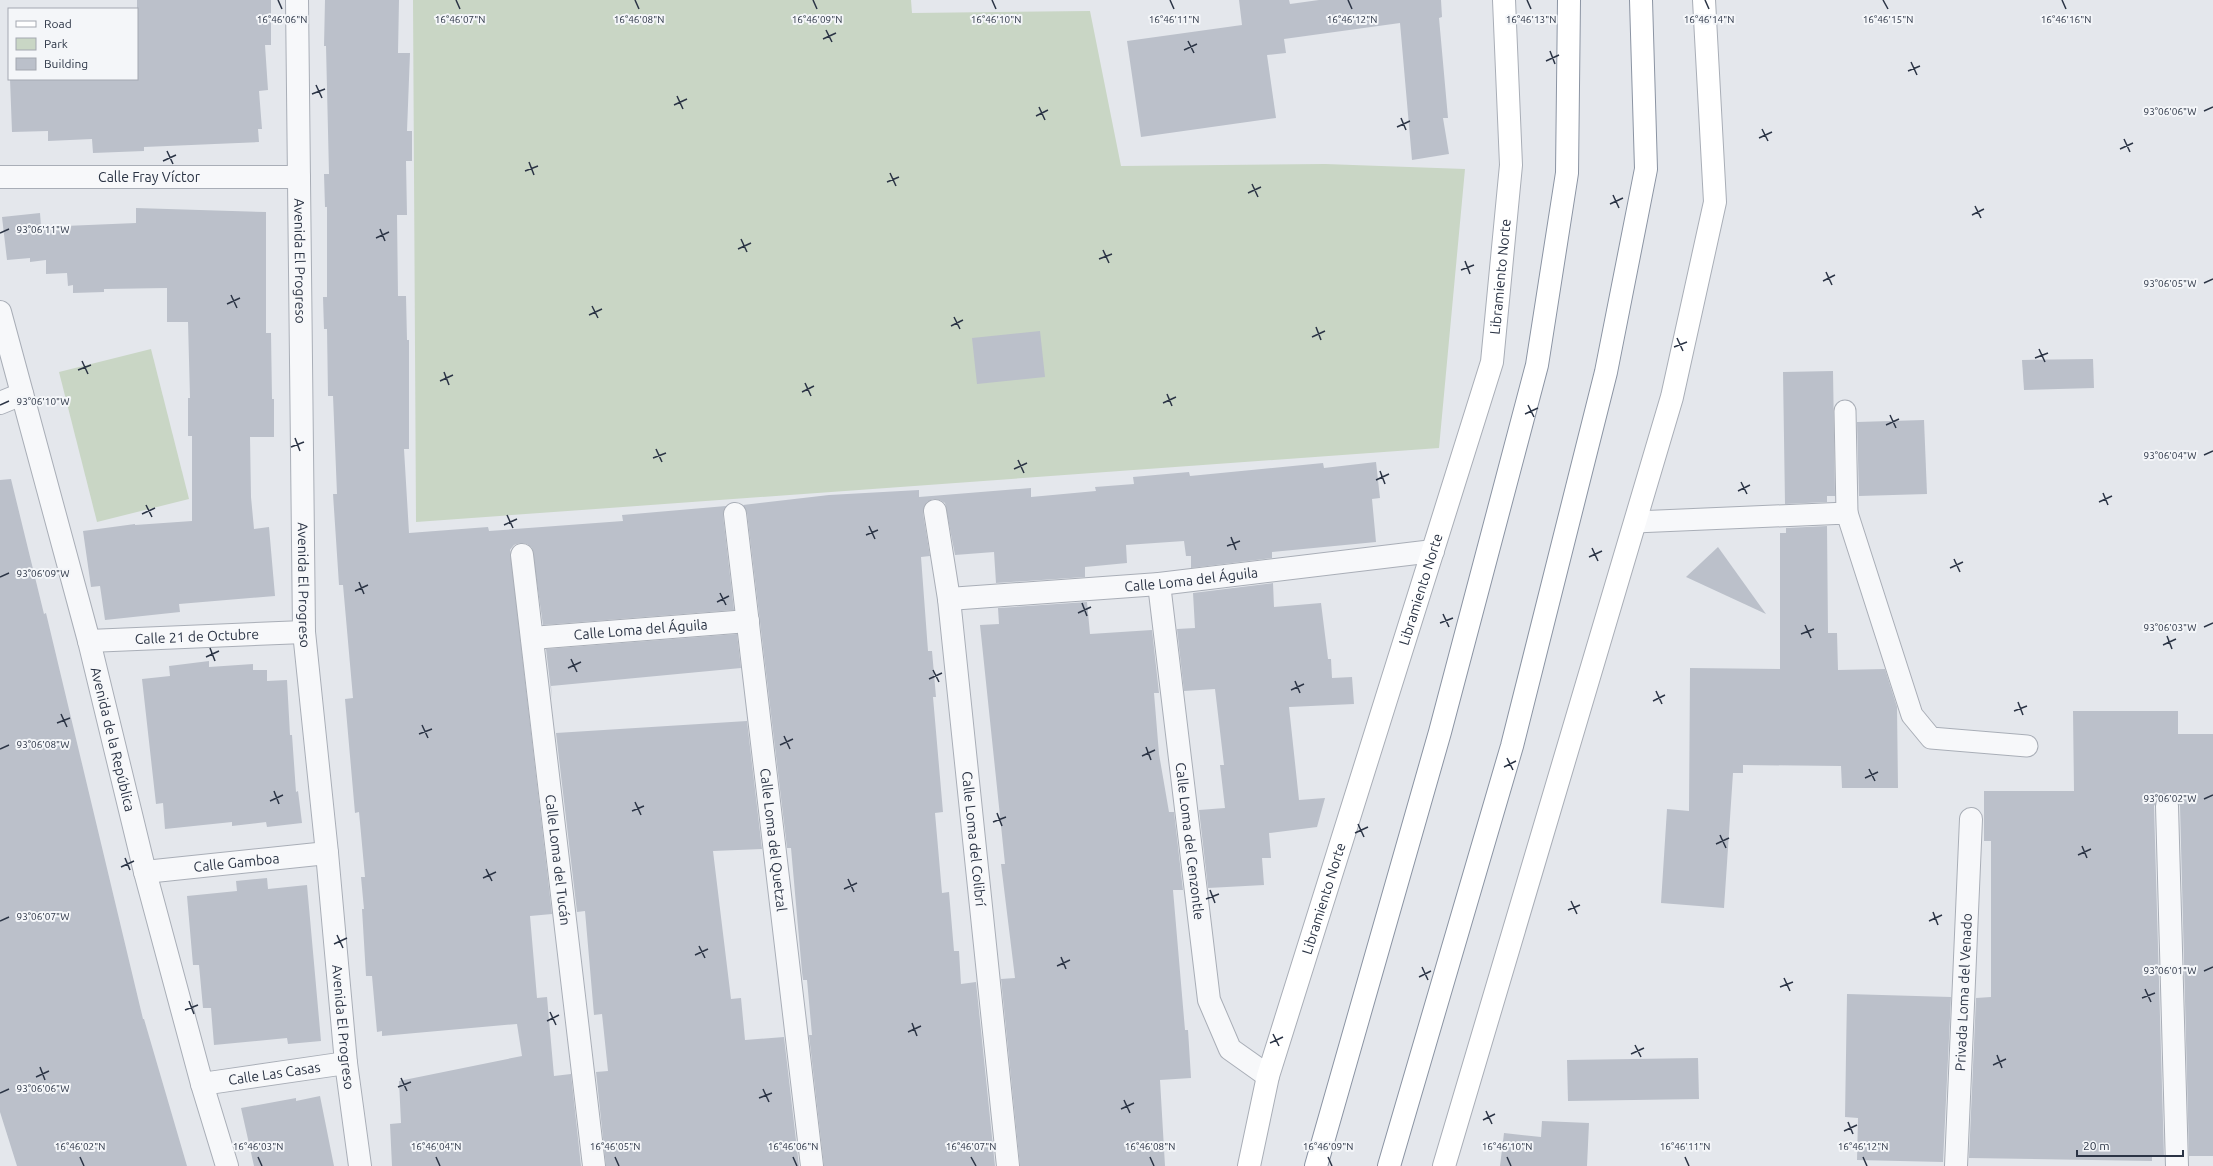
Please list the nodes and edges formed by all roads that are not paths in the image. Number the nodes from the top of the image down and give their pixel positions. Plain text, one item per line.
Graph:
1 (297, 0) edge
2 (1504, 0) edge
3 (1569, 0) edge
4 (1641, 0) edge
5 (1704, 0) edge
6 (0, 177) edge
7 (299, 177) junction
8 (0, 312) edge
9 (22, 394) junction
10 (0, 403) edge
11 (1845, 412) dead end
12 (935, 511) dead end
13 (1847, 513) junction
14 (735, 514) dead end
15 (1635, 522) junction
16 (1433, 552) junction
17 (522, 555) dead end
18 (1159, 584) junction
19 (949, 599) junction
20 (748, 621) junction
21 (304, 632) junction
22 (532, 638) junction
23 (89, 642) junction
24 (2027, 746) dead end
25 (2167, 806) dead end
26 (1971, 819) dead end
27 (327, 853) junction
28 (145, 872) junction
29 (346, 1063) junction
30 (1268, 1076) junction
31 (202, 1084) junction
32 (227, 1166) edge
33 (360, 1166) edge
34 (594, 1166) edge
35 (812, 1166) edge
36 (1008, 1166) edge
37 (1249, 1166) edge
38 (1316, 1166) edge
39 (1388, 1166) edge
40 (1444, 1166) edge
41 (1956, 1166) edge
42 (2177, 1166) edge

1 - 7 street, Avenida El Progreso
2 - 16 main road, Libramiento Norte
3 - 38 main road
4 - 39 main road
5 - 15 main road
6 - 7 street, Calle Fray Víctor
7 - 21 street, Avenida El Progreso
8 - 9 street, Avenida de la República
9 - 10 street
9 - 23 street, Avenida de la República
11 - 13 lane
12 - 19 street, Calle Loma del Colibrí
13 - 15 lane
13 - 24 lane
14 - 20 street, Calle Loma del Quetzal
15 - 40 main road
16 - 18 street, Calle Loma del Águila
16 - 30 main road, Libramiento Norte
17 - 22 street, Calle Loma del Tucán
18 - 19 street, Calle Loma del Águila
18 - 30 street, Calle Loma del Cenzontle
19 - 36 street, Calle Loma del Colibrí
20 - 22 street, Calle Loma del Águila
20 - 35 street, Calle Loma del Quetzal
21 - 23 street, Calle 21 de Octubre
21 - 27 street, Avenida El Progreso
22 - 34 street, Calle Loma del Tucán
23 - 28 street, Avenida de la República
25 - 42 street
26 - 41 street, Privada Loma del Venado
27 - 28 street, Calle Gamboa
27 - 29 street, Avenida El Progreso
28 - 31 street, Avenida de la República
29 - 31 street, Calle Las Casas
29 - 33 street, Avenida El Progreso
30 - 37 main road, Libramiento Norte
31 - 32 street, Avenida de la República

